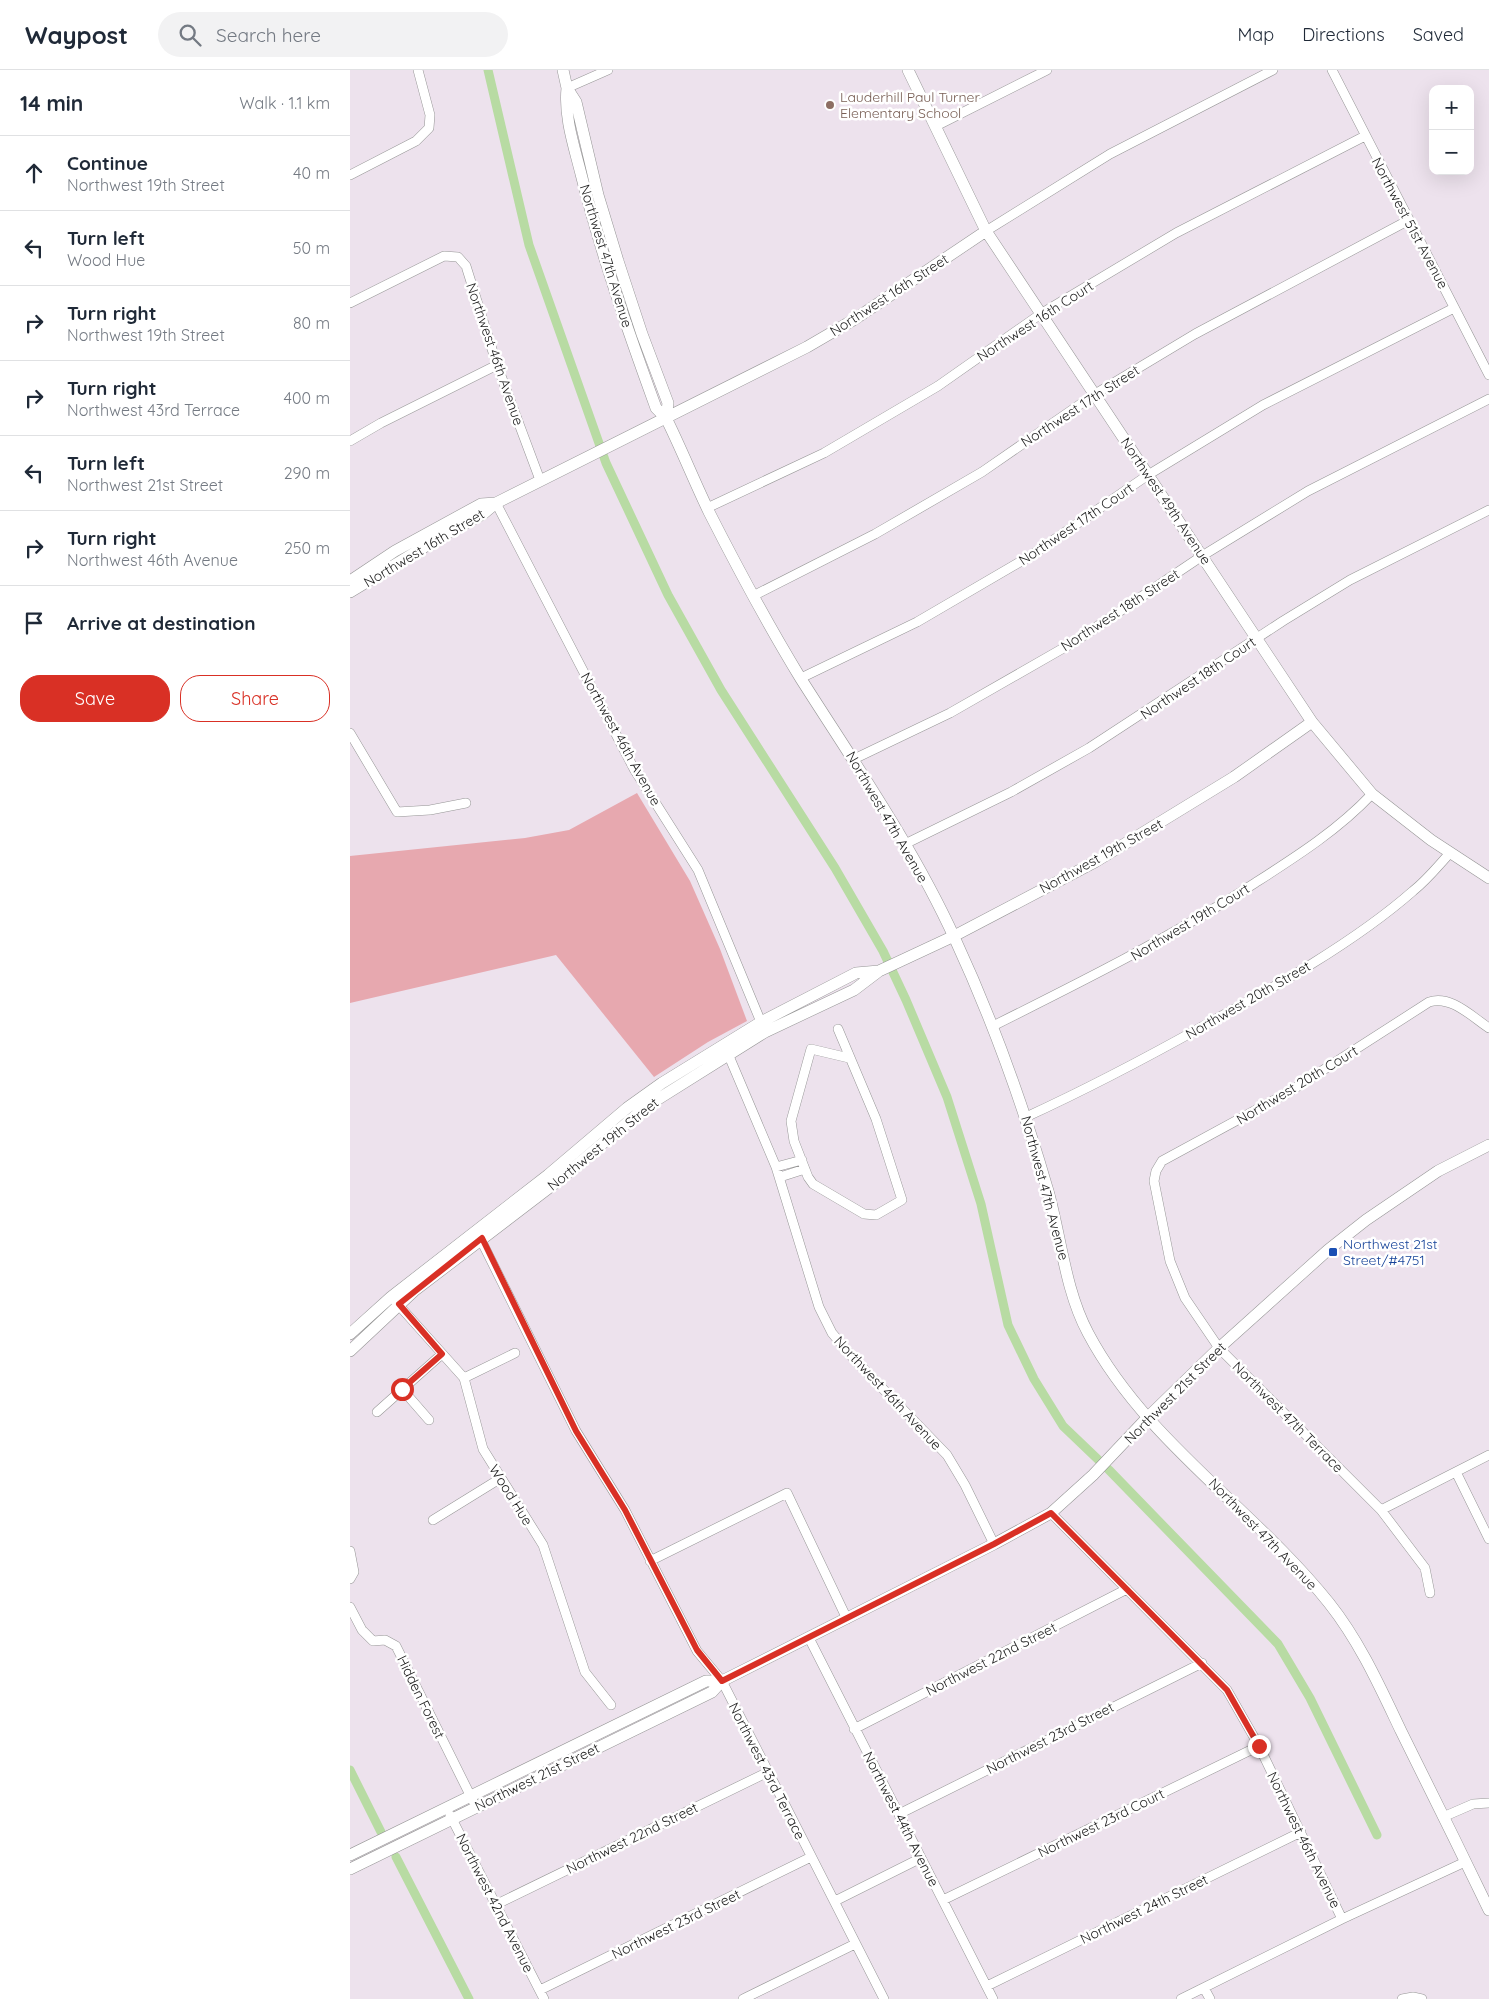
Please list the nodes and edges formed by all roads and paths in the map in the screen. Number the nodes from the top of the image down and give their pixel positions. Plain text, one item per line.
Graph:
1 (418, 70) edge
2 (563, 70) edge
3 (608, 70) edge
4 (908, 70) edge
5 (1047, 70) edge
6 (1273, 70) edge
7 (1332, 70) edge
8 (567, 88) junction
9 (936, 126) junction
10 (1365, 136) junction
11 (350, 175) edge
12 (1409, 220) junction
13 (986, 230) junction
14 (350, 303) edge
15 (1454, 308) junction
16 (1042, 313) junction
17 (496, 366) junction
18 (1489, 375) edge
19 (1095, 394) junction
20 (1489, 399) edge
21 (666, 418) junction
22 (350, 441) edge
23 (1148, 475) junction
24 (540, 480) junction
25 (496, 502) junction
26 (708, 508) junction
27 (1489, 510) edge
28 (1202, 556) junction
29 (350, 581) edge
30 (350, 592) edge
31 (753, 596) junction
32 (1257, 638) junction
33 (801, 678) junction
34 (1312, 722) junction
35 (350, 733) edge
36 (854, 759) junction
37 (1372, 794) junction
38 (466, 803) dead end
39 (906, 844) junction
40 (1450, 853) junction
41 (1489, 878) edge
42 (954, 936) junction
43 (993, 1026) junction
44 (763, 1027) junction
45 (1489, 1028) edge
46 (838, 1029) dead end
47 (726, 1049) junction
48 (849, 1058) junction
49 (1026, 1117) junction
50 (1489, 1145) edge
51 (803, 1164) junction
52 (776, 1167) junction
53 (1156, 1171) joint
54 (780, 1177) junction
55 (478, 1234) junction
56 (395, 1301) junction
57 (350, 1334) edge
58 (1219, 1348) junction
59 (350, 1352) edge
60 (516, 1353) dead end
61 (442, 1354) junction
62 (464, 1378) junction
63 (402, 1389) junction
64 (377, 1412) dead end
65 (1147, 1418) junction
66 (429, 1420) dead end
67 (1489, 1455) edge
68 (1456, 1472) junction
69 (501, 1478) junction
70 (1381, 1510) junction
71 (1051, 1513) junction
72 (433, 1520) dead end
73 (1489, 1539) edge
74 (994, 1544) junction
75 (350, 1551) edge
76 (650, 1561) junction
77 (350, 1579) edge
78 (1127, 1589) junction
79 (1430, 1593) dead end
80 (350, 1607) edge
81 (847, 1619) junction
82 (809, 1638) junction
83 (1202, 1663) junction
84 (722, 1681) junction
85 (611, 1705) dead end
86 (854, 1729) junction
87 (1259, 1746) junction
88 (768, 1772) junction
89 (470, 1796) junction
90 (1489, 1802) edge
91 (446, 1808) junction
92 (476, 1808) junction
93 (899, 1814) junction
94 (1444, 1817) junction
95 (452, 1819) junction
96 (1301, 1832) junction
97 (350, 1855) edge
98 (811, 1857) junction
99 (921, 1858) junction
100 (1465, 1862) junction
101 (350, 1869) edge
102 (943, 1900) junction
103 (835, 1901) junction
104 (495, 1905) junction
105 (1489, 1910) edge
106 (1342, 1919) junction
107 (855, 1944) junction
108 (987, 1986) junction
109 (1204, 1988) junction
110 (542, 1995) edge
111 (1421, 1998) edge
112 (743, 1999) edge
113 (884, 1999) edge
114 (993, 1999) edge
115 (1181, 1999) edge
116 (1210, 1999) edge
117 (1402, 1999) edge

1 - 11 street
2 - 8 street, Northwest 47th Avenue
3 - 8 street
4 - 9 street, Northwest 49th Avenue
5 - 9 street
6 - 13 street, Northwest 16th Street
7 - 10 street, Northwest 51st Avenue
8 - 21 street, Northwest 47th Avenue
9 - 13 street, Northwest 49th Avenue
10 - 12 street, Northwest 51st Avenue
10 - 16 street, Northwest 16th Court
12 - 15 street, Northwest 51st Avenue
12 - 19 street, Northwest 17th Street
13 - 16 street, Northwest 49th Avenue
13 - 21 street, Northwest 16th Street
14 - 17 street, Northwest 46th Avenue
15 - 18 street, Northwest 51st Avenue
15 - 23 street, Northwest 17th Court
16 - 19 street, Northwest 49th Avenue
16 - 26 street, Northwest 16th Court
17 - 22 street
17 - 24 street, Northwest 46th Avenue
19 - 23 street, Northwest 49th Avenue
19 - 31 street, Northwest 17th Street
20 - 28 street, Northwest 18th Street
21 - 24 street, Northwest 16th Street
21 - 26 street, Northwest 47th Avenue
23 - 28 street, Northwest 49th Avenue
23 - 33 street, Northwest 17th Court
24 - 25 street, Northwest 16th Street
25 - 29 street, Northwest 16th Street
25 - 30 street, Northwest 16th Street
25 - 44 street, Northwest 46th Avenue
26 - 31 street, Northwest 47th Avenue
27 - 32 street, Northwest 18th Court
28 - 32 street, Northwest 49th Avenue
28 - 36 street, Northwest 18th Street
31 - 33 street, Northwest 47th Avenue
32 - 34 street, Northwest 49th Avenue
32 - 39 street, Northwest 18th Court
33 - 36 street, Northwest 47th Avenue
34 - 37 street, Northwest 49th Avenue
34 - 42 street, Northwest 19th Street
35 - 38 street
36 - 39 street, Northwest 47th Avenue
37 - 40 street, Northwest 49th Avenue
37 - 43 street, Northwest 19th Court
39 - 42 street, Northwest 47th Avenue
40 - 41 street, Northwest 49th Avenue
40 - 49 street, Northwest 20th Street
42 - 43 street, Northwest 47th Avenue
42 - 44 street, Northwest 19th Street
43 - 49 street, Northwest 47th Avenue
44 - 47 street, Northwest 19th Street
45 - 53 street, Northwest 20th Court
46 - 48 street
47 - 52 street, Northwest 46th Avenue
47 - 55 street, Northwest 19th Street
48 - 51 street
48 - 51 street
49 - 65 street, Northwest 47th Avenue
50 - 58 street, Northwest 21st Street
51 - 52 street
51 - 54 street
52 - 54 street, Northwest 46th Avenue
53 - 58 street, Northwest 47th Terrace
54 - 74 street, Northwest 46th Avenue
55 - 56 street, Northwest 19th Street
55 - 76 street, Northwest 43rd Terrace
56 - 57 street, Northwest 19th Street
56 - 59 street, Northwest 19th Street
56 - 61 street, Wood Hue
58 - 65 street, Northwest 21st Street
58 - 70 street, Northwest 47th Terrace
60 - 62 street
61 - 62 street, Wood Hue
61 - 63 street
62 - 69 street, Wood Hue
63 - 64 street
63 - 66 street
65 - 71 street, Northwest 21st Street
65 - 94 street, Northwest 47th Avenue
67 - 68 street
68 - 70 street
68 - 73 street
69 - 72 street
69 - 85 street, Wood Hue
70 - 79 street, Northwest 47th Terrace
71 - 74 street, Northwest 21st Street
71 - 78 street, Northwest 46th Avenue
74 - 81 street, Northwest 21st Street
75 - 77 street
76 - 81 street
76 - 84 street, Northwest 43rd Terrace
78 - 83 street, Northwest 46th Avenue
78 - 86 street, Northwest 22nd Street
80 - 89 street, Hidden Forest
81 - 82 street, Northwest 21st Street
82 - 84 street, Northwest 21st Street
82 - 86 street, Northwest 44th Avenue
83 - 87 street, Northwest 46th Avenue
83 - 93 street, Northwest 23rd Street
84 - 88 street, Northwest 43rd Terrace
84 - 89 street, Northwest 21st Street
84 - 92 street, Northwest 21st Street
86 - 93 street, Northwest 44th Avenue
87 - 96 street, Northwest 46th Avenue
87 - 102 street, Northwest 23rd Court
88 - 98 street, Northwest 43rd Terrace
88 - 104 street, Northwest 22nd Street
89 - 91 street, Northwest 21st Street
89 - 92 street, Hidden Forest
90 - 94 street
91 - 95 street, Northwest 42nd Avenue
91 - 97 street, Northwest 21st Street
92 - 95 street, Northwest 21st Street
93 - 99 street, Northwest 44th Avenue
94 - 100 street, Northwest 47th Avenue
95 - 101 street, Northwest 21st Street
95 - 104 street, Northwest 42nd Avenue
96 - 106 street, Northwest 46th Avenue
96 - 108 street, Northwest 24th Street
98 - 103 street, Northwest 43rd Terrace
98 - 110 street, Northwest 23rd Street
99 - 102 street, Northwest 44th Avenue
99 - 103 street
100 - 105 street, Northwest 47th Avenue
100 - 106 street
102 - 108 street, Northwest 44th Avenue
103 - 107 street, Northwest 43rd Terrace
104 - 110 street, Northwest 42nd Avenue
106 - 109 street
107 - 112 street
107 - 113 street, Northwest 43rd Terrace
108 - 114 street, Northwest 44th Avenue
109 - 115 street
109 - 116 street
111 - 117 street

